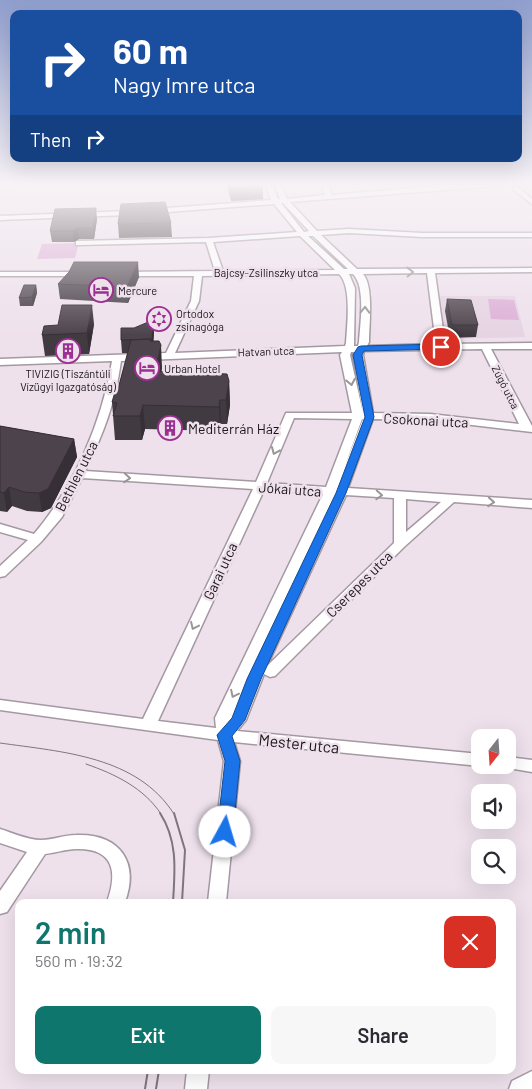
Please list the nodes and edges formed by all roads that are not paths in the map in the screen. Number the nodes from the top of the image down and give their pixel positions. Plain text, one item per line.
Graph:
1 (314, 234) joint
2 (390, 234) edge
3 (302, 235) junction
4 (532, 235) edge
5 (210, 240) junction
6 (79, 243) dead end
7 (532, 270) edge
8 (431, 271) junction
9 (343, 272) junction
10 (357, 272) junction
11 (198, 273) junction
12 (220, 273) junction
13 (0, 274) edge
14 (92, 274) edge
15 (110, 274) edge
16 (485, 346) junction
17 (532, 346) edge
18 (441, 347) junction
19 (355, 349) junction
20 (168, 356) junction
21 (117, 359) junction
22 (0, 362) edge
23 (290, 415) joint
24 (363, 417) junction
25 (529, 429) edge
26 (78, 474) junction
27 (260, 487) junction
28 (336, 492) junction
29 (400, 496) junction
30 (451, 499) junction
31 (532, 504) edge
32 (0, 528) edge
33 (37, 539) junction
34 (400, 544) junction
35 (0, 573) edge
36 (270, 672) dead end
37 (0, 705) edge
38 (148, 725) junction
39 (224, 735) junction
40 (471, 759) edge
41 (516, 764) edge
42 (532, 766) edge
43 (0, 836) edge
44 (40, 847) junction
45 (117, 899) edge
46 (217, 899) edge
47 (0, 906) edge
48 (198, 1074) edge
49 (532, 1082) edge
50 (196, 1089) edge
51 (520, 1089) edge

1 - 3 street
1 - 10 street
2 - 4 street
3 - 5 street
3 - 9 street
5 - 6 street
5 - 12 street
7 - 8 street, Bajcsy-Zsilinszky utca
10 -> 8 street, Bajcsy-Zsilinszky utca
8 - 18 street
9 - 10 street, Bajcsy-Zsilinszky utca
9 - 12 street, Bajcsy-Zsilinszky utca
9 - 19 street
19 -> 10 street
11 - 12 street, Bajcsy-Zsilinszky utca
11 - 15 street, Bajcsy-Zsilinszky utca
11 - 20 street
13 - 14 street
16 - 17 street, Hatvan utca
16 - 18 street, Hatvan utca
16 - 25 street, Zúgó utca
18 - 19 street, Hatvan utca
19 - 20 street, Hatvan utca
19 - 24 street
20 - 21 street, Hatvan utca
21 - 22 street, Hatvan utca
21 - 26 street, Bethlen utca
23 - 24 street, Csokonai utca
23 -> 27 street, Garai utca
24 - 25 street, Csokonai utca
24 - 28 street
26 -> 27 street, Jókai utca
26 - 33 street, Bethlen utca
27 - 28 street, Jókai utca
27 -> 38 street, Garai utca
28 -> 29 street, Jókai utca
28 - 39 street
29 - 30 street, Jókai utca
29 - 34 street
30 -> 31 street, Jókai utca
30 - 34 street, Cserepes utca
32 - 33 street
33 - 35 street, Bethlen utca
34 - 36 street, Cserepes utca
37 - 38 street, Mester utca
38 - 39 street, Mester utca
39 - 40 street, Mester utca
39 - 46 street
41 - 42 street
43 - 44 street
44 - 45 street
44 - 47 street
48 - 50 street
49 - 51 street

